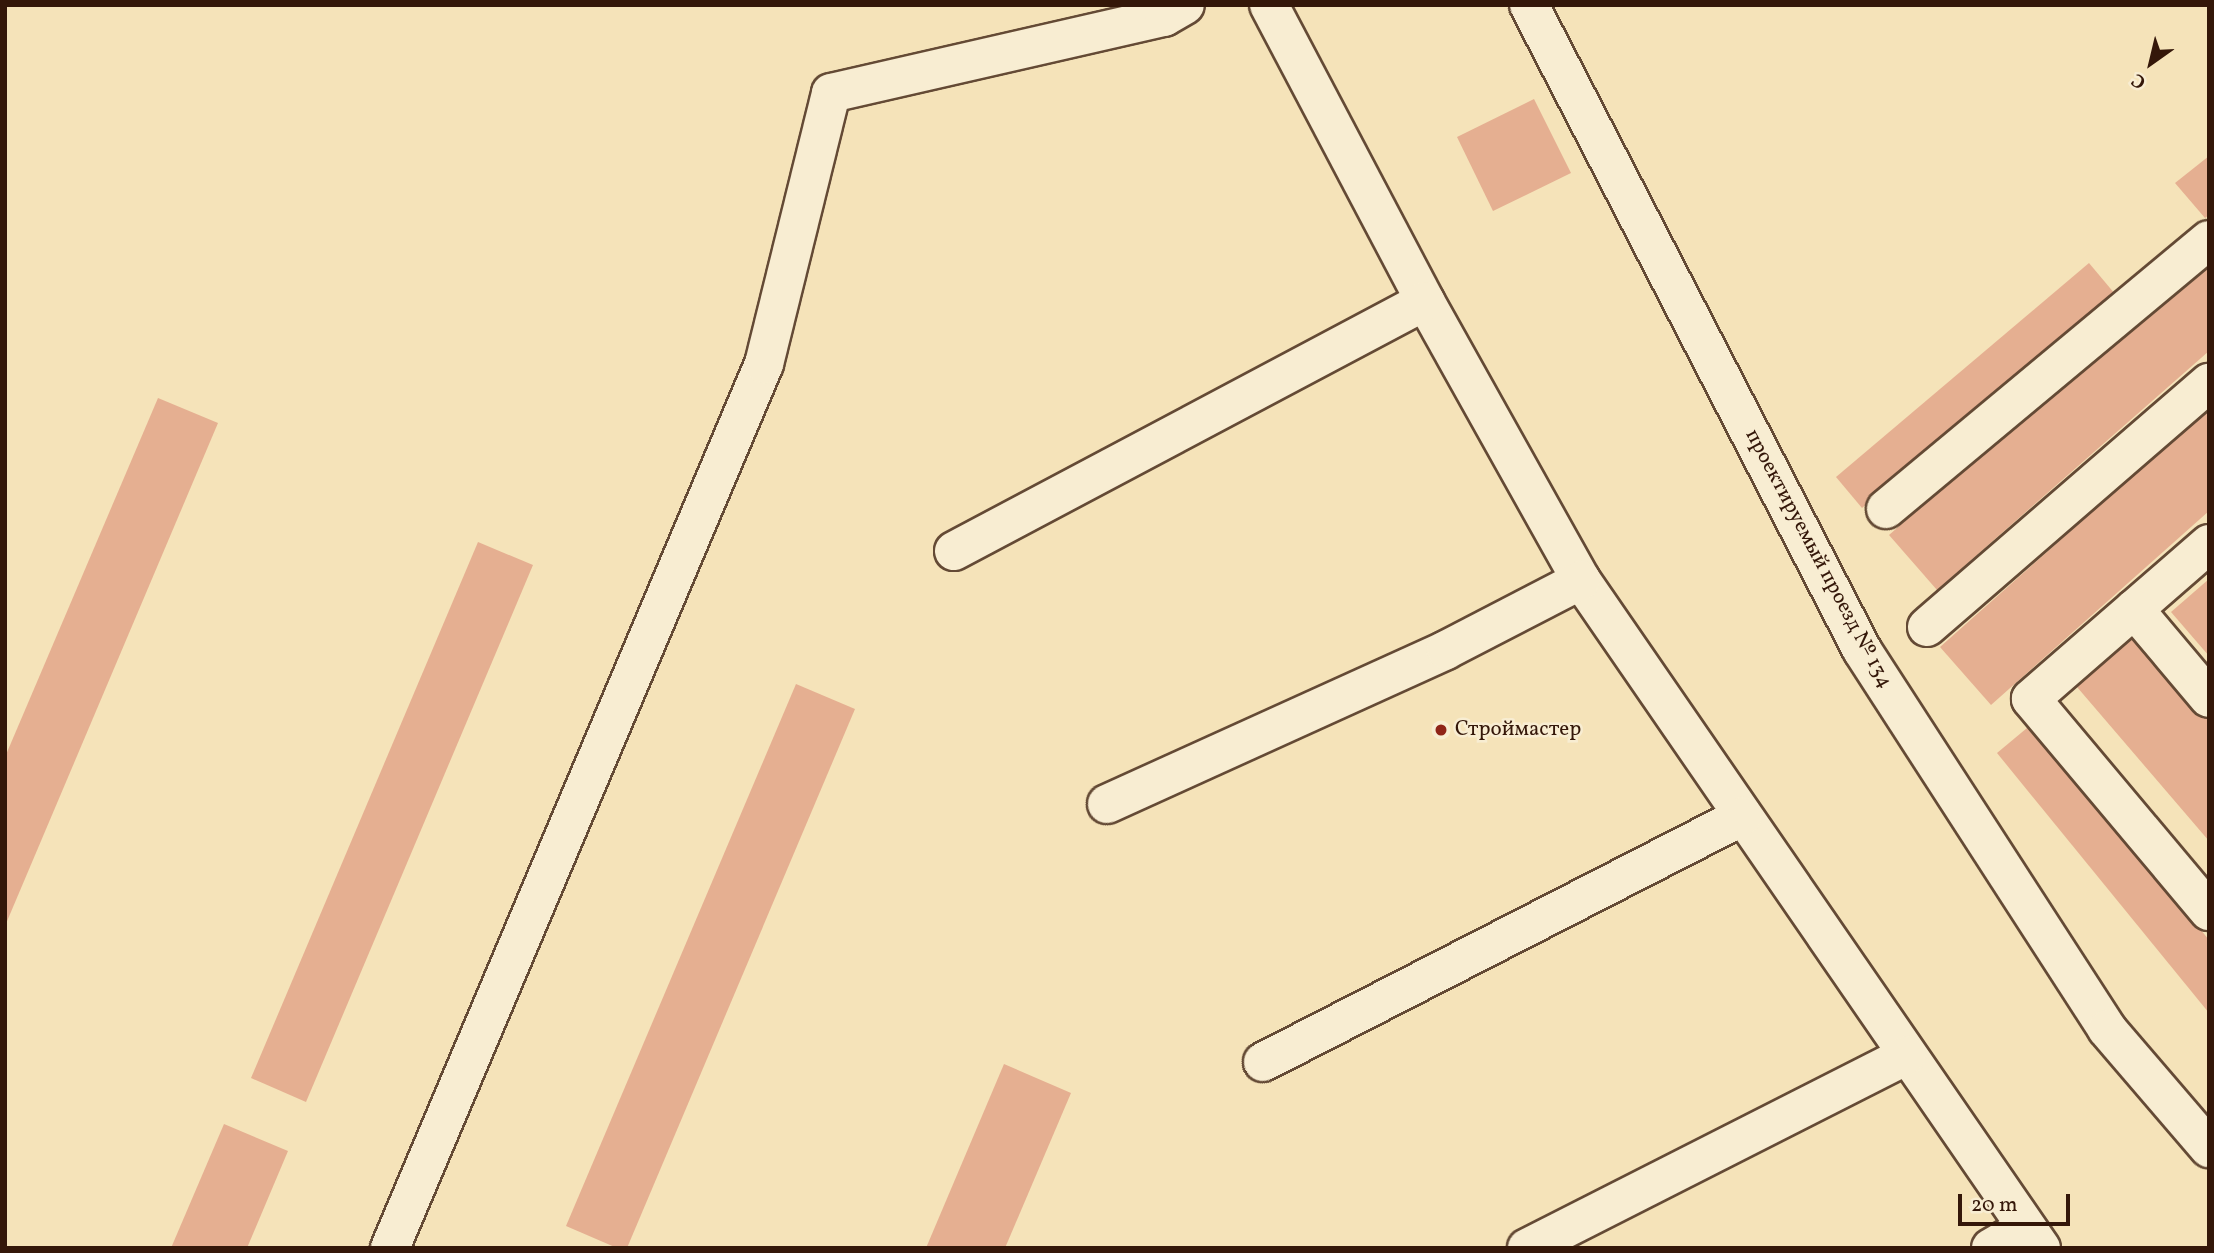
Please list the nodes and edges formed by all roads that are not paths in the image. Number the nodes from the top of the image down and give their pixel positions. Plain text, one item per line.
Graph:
1 (1185, 5) edge
2 (1269, 5) edge
3 (1529, 5) edge
4 (2209, 240) edge
5 (1425, 301) junction
6 (2209, 383) edge
7 (1886, 509) dead end
8 (2209, 544) edge
9 (954, 551) dead end
10 (1581, 580) junction
11 (2134, 609) junction
12 (1927, 626) dead end
13 (2209, 698) edge
14 (1107, 804) dead end
15 (1743, 816) junction
16 (2209, 911) edge
17 (1907, 1055) junction
18 (1263, 1062) dead end
19 (2209, 1148) edge
20 (2033, 1238) edge
21 (390, 1248) edge
22 (1527, 1248) edge
23 (1991, 1248) edge

1 - 21 street
2 - 5 street
3 - 19 street, проектируемый проезд № 134
4 - 7 street
5 - 9 street
5 - 10 street
6 - 12 street
8 - 11 street
10 - 14 street
10 - 15 street
11 - 13 street
11 - 16 street
15 - 17 street
15 - 18 street
17 - 20 street
17 - 22 street
20 - 23 street

